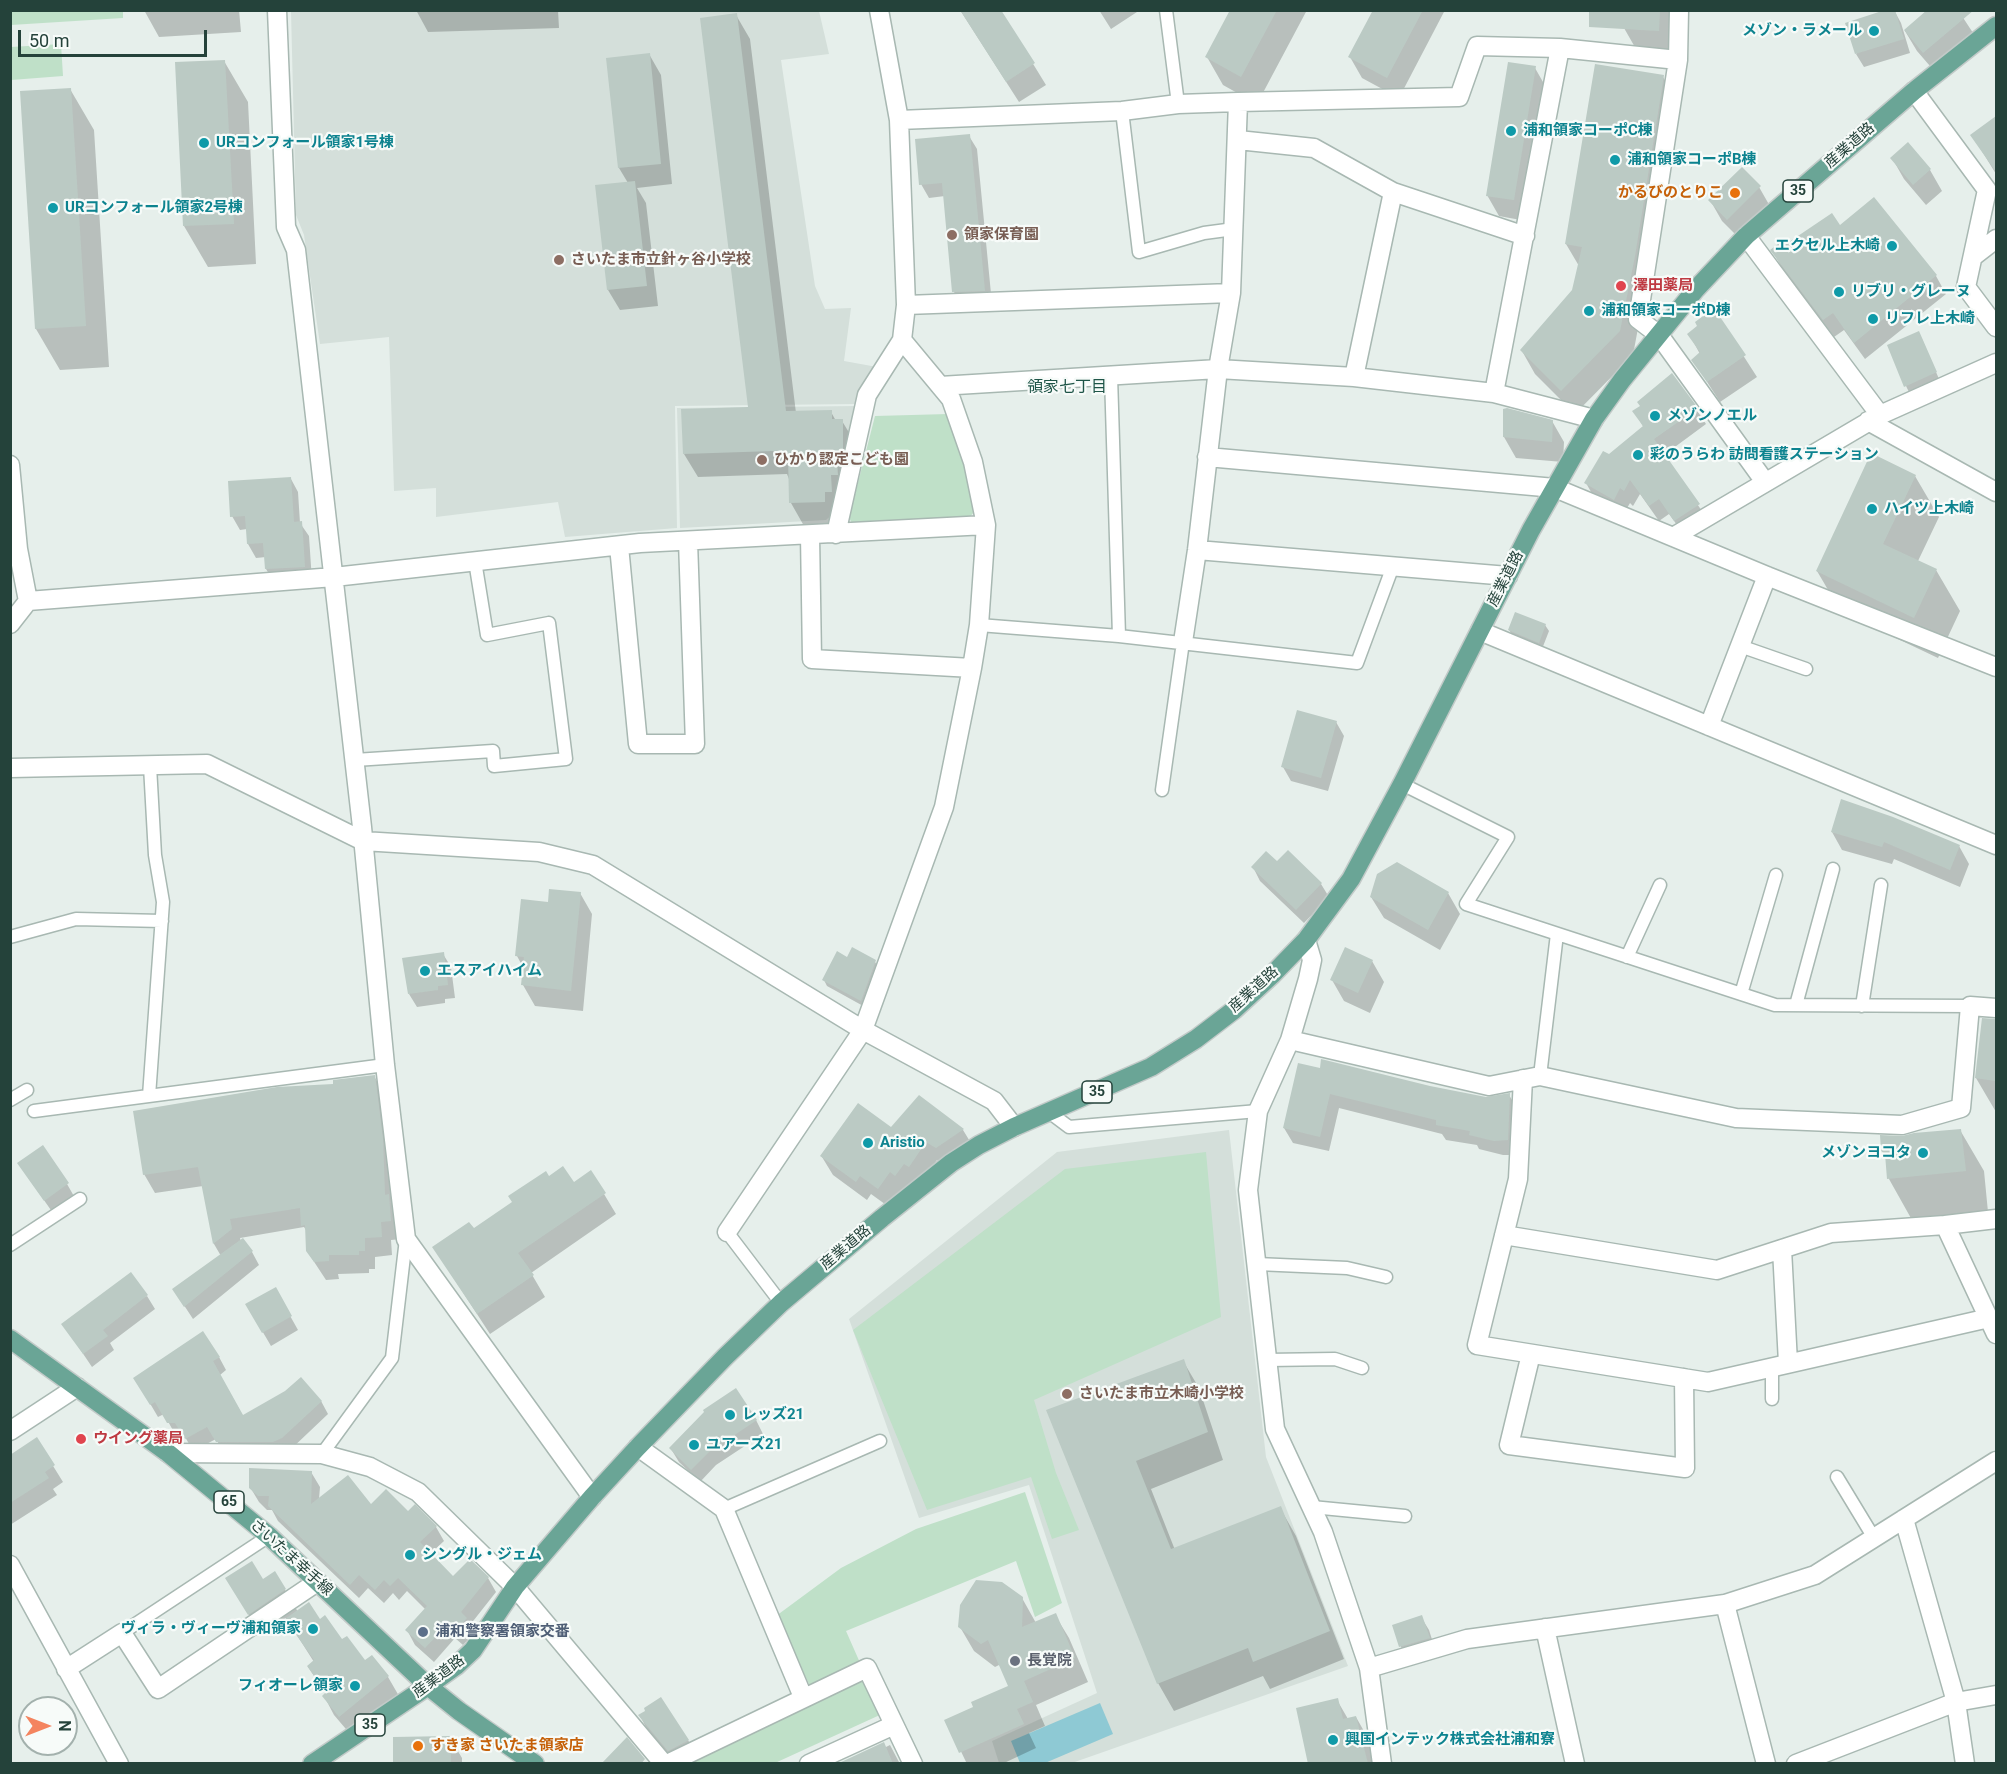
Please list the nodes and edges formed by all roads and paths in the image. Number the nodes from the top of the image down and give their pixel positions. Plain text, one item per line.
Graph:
1 (277, 10) edge
2 (879, 10) edge
3 (1166, 10) edge
4 (1680, 10) edge
5 (1996, 26) edge
6 (1560, 48) junction
7 (1678, 60) junction
8 (1914, 91) junction
9 (1238, 102) junction
10 (1178, 104) junction
11 (1122, 111) junction
12 (899, 120) junction
13 (1238, 140) junction
14 (1393, 192) junction
15 (1234, 230) junction
16 (1525, 236) junction
17 (1746, 236) junction
18 (1996, 239) edge
19 (1974, 256) junction
20 (1231, 293) junction
21 (906, 306) junction
22 (1996, 327) edge
23 (1659, 335) junction
24 (902, 340) junction
25 (1996, 363) edge
26 (1218, 369) junction
27 (1111, 376) junction
28 (1354, 377) junction
29 (940, 386) junction
30 (1494, 393) junction
31 (1874, 418) junction
32 (1594, 419) junction
33 (1207, 456) junction
34 (10, 465) edge
35 (1765, 482) junction
36 (1555, 488) junction
37 (1996, 492) edge
38 (986, 525) junction
39 (837, 534) junction
40 (810, 535) junction
41 (1673, 537) junction
42 (688, 541) junction
43 (619, 546) junction
44 (1197, 550) junction
45 (474, 561) junction
46 (1393, 566) junction
47 (1508, 576) junction
48 (1767, 576) junction
49 (334, 577) junction
50 (28, 601) junction
51 (10, 624) edge
52 (979, 625) junction
53 (1480, 631) junction
54 (1119, 636) junction
55 (1183, 642) junction
56 (1740, 646) junction
57 (1996, 667) edge
58 (972, 668) junction
59 (1806, 669) dead end
60 (1709, 726) junction
61 (355, 760) junction
62 (150, 766) junction
63 (10, 768) edge
64 (1402, 784) junction
65 (1162, 790) dead end
66 (363, 841) junction
67 (1996, 845) edge
68 (1833, 869) dead end
69 (1776, 875) dead end
70 (1660, 885) dead end
71 (1881, 885) dead end
72 (162, 921) junction
73 (1557, 933) junction
74 (10, 937) edge
75 (1306, 940) junction
76 (1627, 957) junction
77 (1741, 994) junction
78 (1796, 1005) junction
79 (1862, 1006) junction
80 (1970, 1006) junction
81 (1996, 1008) edge
82 (863, 1030) junction
83 (1290, 1040) junction
84 (385, 1065) junction
85 (1532, 1078) junction
86 (27, 1090) dead end
87 (149, 1096) junction
88 (10, 1100) edge
89 (1258, 1111) junction
90 (34, 1112) dead end
91 (1049, 1113) junction
92 (1014, 1127) junction
93 (80, 1199) dead end
94 (1996, 1219) edge
95 (1945, 1225) junction
96 (727, 1232) joint
97 (1504, 1235) junction
98 (406, 1239) junction
99 (10, 1245) edge
100 (1782, 1249) junction
101 (1257, 1264) junction
102 (1386, 1277) dead end
103 (781, 1303) junction
104 (1993, 1326) edge
105 (10, 1339) edge
106 (1531, 1354) junction
107 (1267, 1360) junction
108 (1780, 1365) junction
109 (1362, 1368) dead end
110 (1684, 1378) junction
111 (77, 1387) junction
112 (1772, 1399) dead end
113 (10, 1431) edge
114 (880, 1441) dead end
115 (638, 1447) junction
116 (168, 1453) junction
117 (322, 1454) junction
118 (1996, 1461) edge
119 (1836, 1477) dead end
120 (592, 1497) junction
121 (1312, 1507) junction
122 (724, 1509) junction
123 (1405, 1516) dead end
124 (1904, 1519) junction
125 (269, 1536) junction
126 (1874, 1538) junction
127 (10, 1565) edge
128 (317, 1582) junction
129 (515, 1587) junction
130 (1725, 1604) junction
131 (1545, 1628) junction
132 (122, 1634) junction
133 (1369, 1668) junction
134 (66, 1669) junction
135 (428, 1686) junction
136 (1996, 1695) edge
137 (803, 1697) junction
138 (1956, 1702) junction
139 (894, 1725) junction
140 (119, 1764) edge
141 (312, 1764) edge
142 (536, 1764) edge
143 (665, 1764) edge
144 (809, 1764) edge
145 (912, 1764) edge
146 (1382, 1764) edge
147 (1575, 1764) edge
148 (1766, 1764) edge
149 (1796, 1764) edge
150 (1965, 1764) edge

1 - 49 street
2 - 12 street
3 - 10 lane
4 - 7 street
5 - 8 main road, 産業道路 / 35
6 - 7 street
6 - 9 street
6 - 16 street
7 - 23 street
8 - 17 main road, 産業道路 / 35
8 - 19 street
9 - 10 street
9 - 13 street
10 - 11 street
11 - 12 street
11 - 15 lane
12 - 21 street
13 - 14 street
13 - 15 street
14 - 16 street
14 - 28 street
15 - 20 street
16 - 30 street
17 - 23 main road, 産業道路 / 35
17 - 31 street
18 - 19 street
19 - 22 street
20 - 21 street
20 - 26 street
21 - 24 street
23 - 32 main road, 産業道路 / 35
23 - 35 street
24 - 29 street
24 - 39 street
25 - 31 street
26 - 27 street
26 - 28 street
26 - 33 street
27 - 29 street
27 - 54 lane
28 - 30 street
29 - 38 street
30 - 32 street
31 - 35 street
31 - 37 street
32 - 36 main road, 産業道路 / 35
33 - 36 street
33 - 44 street
34 - 50 street
35 - 41 street
36 - 41 street
36 - 47 main road, 産業道路 / 35
38 - 39 street
38 - 52 street
39 - 40 street
40 - 42 street
40 - 58 street
41 - 48 street
42 - 43 street
42 - 43 street
43 - 45 street
44 - 46 street
44 - 55 street
45 - 49 street
45 - 61 lane
46 - 47 street
46 - 55 lane
47 - 53 main road, 産業道路 / 35
48 - 56 street
48 - 57 street
49 - 50 street
49 - 61 street
50 - 51 street
52 - 54 lane
52 - 58 street
53 - 60 street
53 - 64 main road, 産業道路 / 35
54 - 55 lane
55 - 65 lane
56 - 59 lane
56 - 60 street
58 - 82 street
60 - 67 street
61 - 66 street
62 - 63 street
62 - 66 street
62 - 72 lane
64 - 73 lane
64 - 75 main road, 産業道路 / 35
66 - 82 street
66 - 84 street
68 - 78 lane
69 - 77 lane
70 - 76 lane
71 - 79 lane
72 - 74 lane
72 - 87 lane
73 - 76 lane
73 - 85 lane
75 - 83 street
75 - 91 main road, 産業道路 / 35
76 - 77 lane
77 - 78 lane
78 - 79 lane
79 - 80 lane
80 - 81 street
80 - 85 street
82 - 92 street
82 - 96 street
83 - 85 street
83 - 89 street
84 - 87 lane
84 - 98 street
85 - 97 street
86 - 88 lane
87 - 90 lane
89 - 91 lane
89 - 101 street
91 - 92 main road, 産業道路 / 35
92 - 103 main road, 産業道路 / 35
93 - 99 lane
94 - 95 street
95 - 100 street
95 - 104 street
96 - 103 lane
97 - 100 street
97 - 106 street
98 - 117 lane
98 - 120 street
100 - 108 street
101 - 102 lane
101 - 107 street
103 - 115 main road, 産業道路 / 35
104 - 108 street
105 - 111 main road, さいたま幸手線 / 65
106 - 110 street
106 - 110 street
107 - 109 lane
107 - 121 street
108 - 110 street
108 - 112 lane
111 - 113 street
111 - 116 main road, さいたま幸手線 / 65
114 - 122 lane
115 - 120 main road, 産業道路 / 35
115 - 122 street
116 - 117 street
116 - 125 main road, さいたま幸手線 / 65
117 - 129 street
118 - 124 street
119 - 126 lane
120 - 129 main road, 産業道路 / 35
121 - 123 lane
121 - 133 street
122 - 137 street
124 - 126 street
124 - 138 street
125 - 128 main road, さいたま幸手線 / 65
125 - 132 lane
126 - 130 street
127 - 134 street
128 - 132 street
128 - 135 main road, さいたま幸手線 / 65
129 - 135 main road, 産業道路 / 35
129 - 143 street
130 - 131 street
130 - 148 street
131 - 133 street
131 - 147 street
132 - 134 street
133 - 146 street
134 - 140 street
135 - 141 main road, 産業道路 / 35
135 - 142 main road, さいたま幸手線 / 65
136 - 138 street
137 - 139 street
137 - 143 street
138 - 149 street
138 - 150 street
139 - 144 street
139 - 145 street

